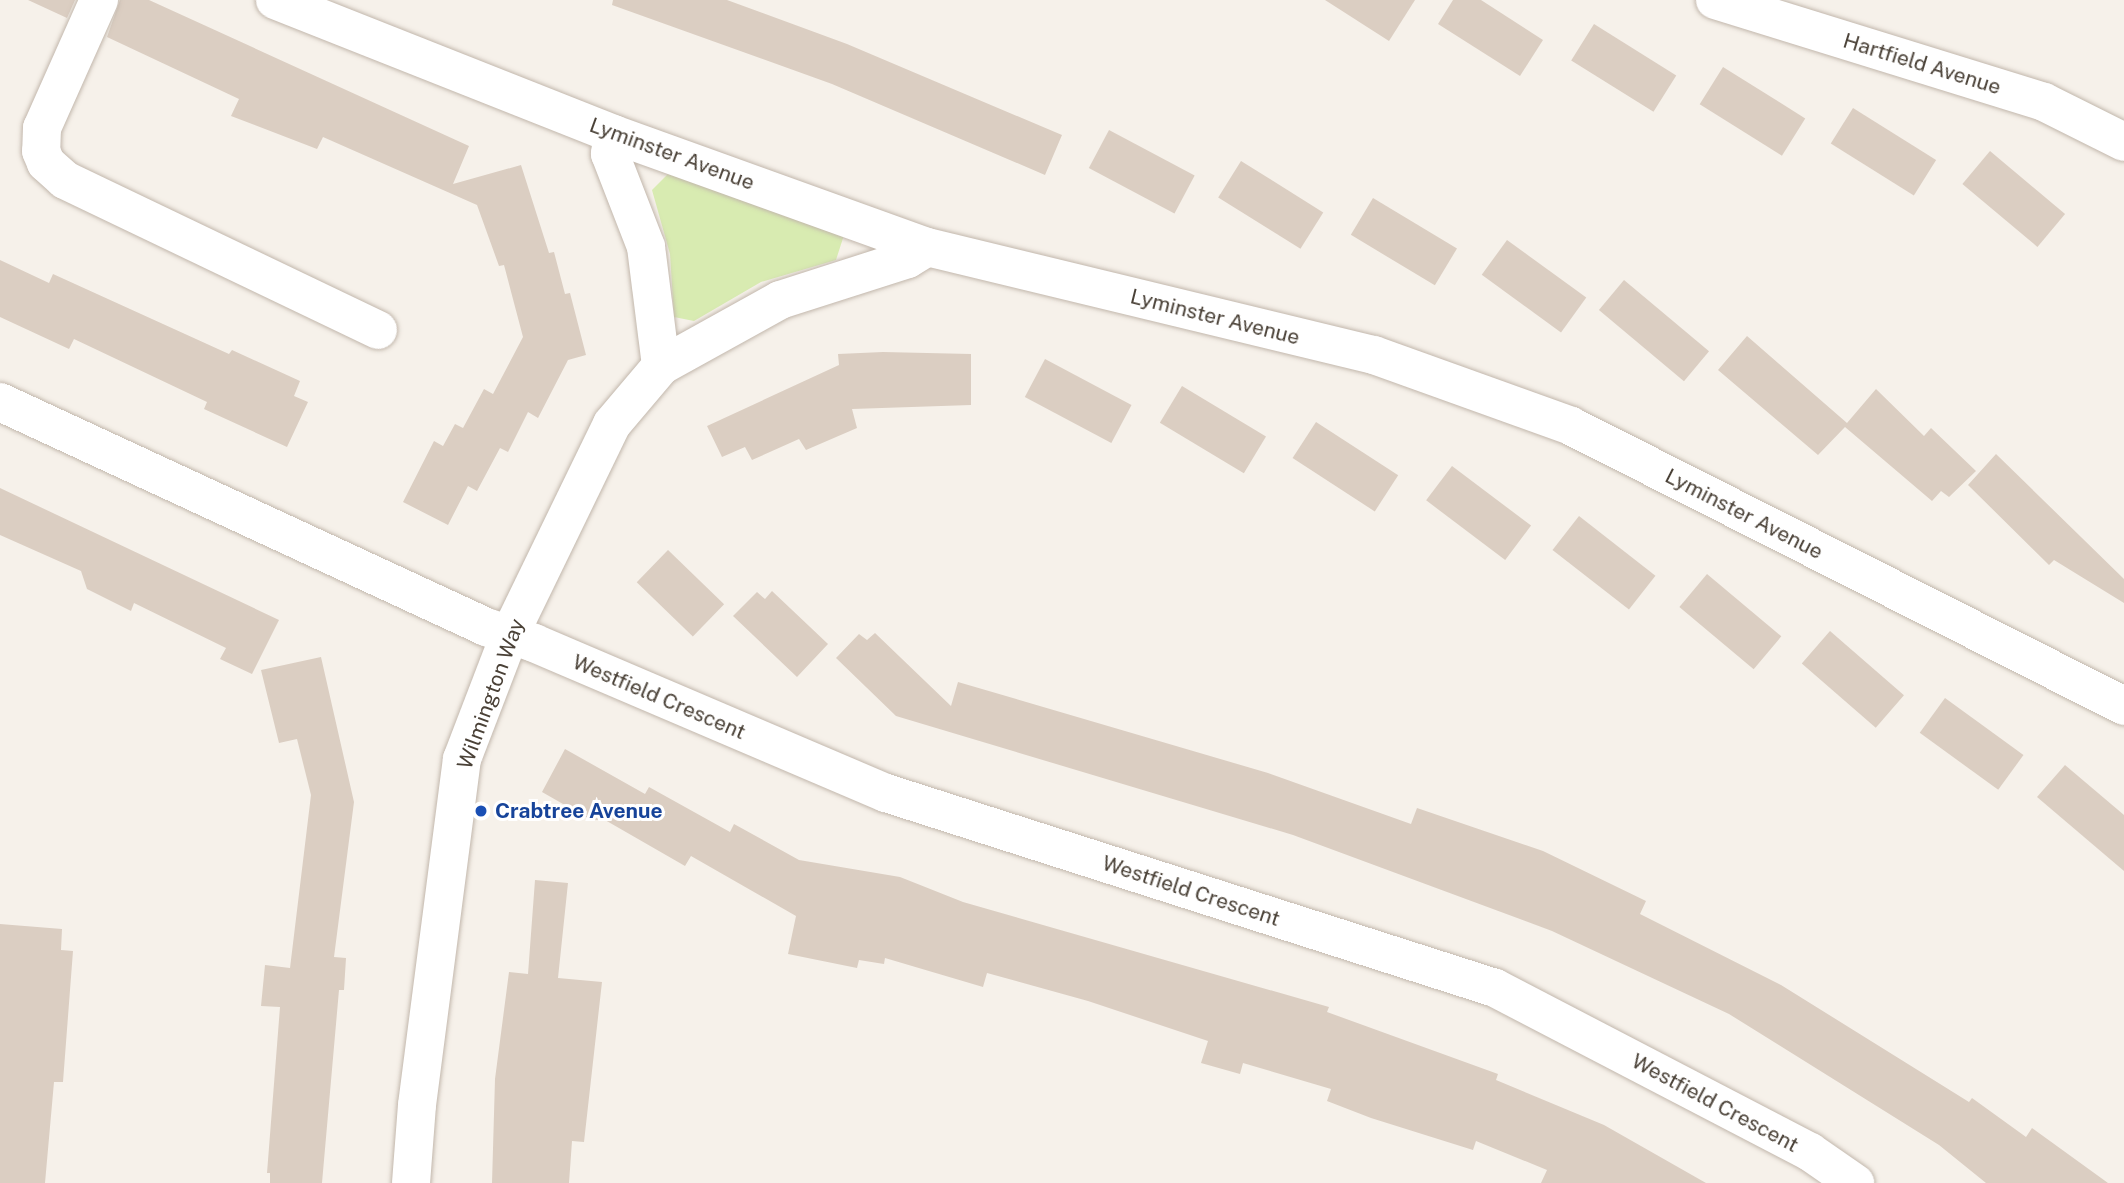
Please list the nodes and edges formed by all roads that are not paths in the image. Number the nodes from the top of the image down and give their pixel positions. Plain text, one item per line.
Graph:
1 (99, 0) edge
2 (275, 0) edge
3 (1715, 0) edge
4 (613, 134) junction
5 (2124, 142) edge
6 (927, 247) junction
7 (377, 330) dead end
8 (660, 366) junction
9 (0, 402) edge
10 (510, 635) junction
11 (2124, 706) edge
12 (411, 1183) edge
13 (1855, 1183) edge

1 - 7 street
2 - 4 street, Lyminster Avenue
3 - 5 street, Hartfield Avenue
4 - 6 street, Lyminster Avenue
4 - 8 street
6 - 8 street, Wilmington Way
6 - 11 street, Lyminster Avenue
8 - 10 street, Wilmington Way
9 - 10 street
10 - 12 street, Wilmington Way
10 - 13 street, Westfield Crescent

